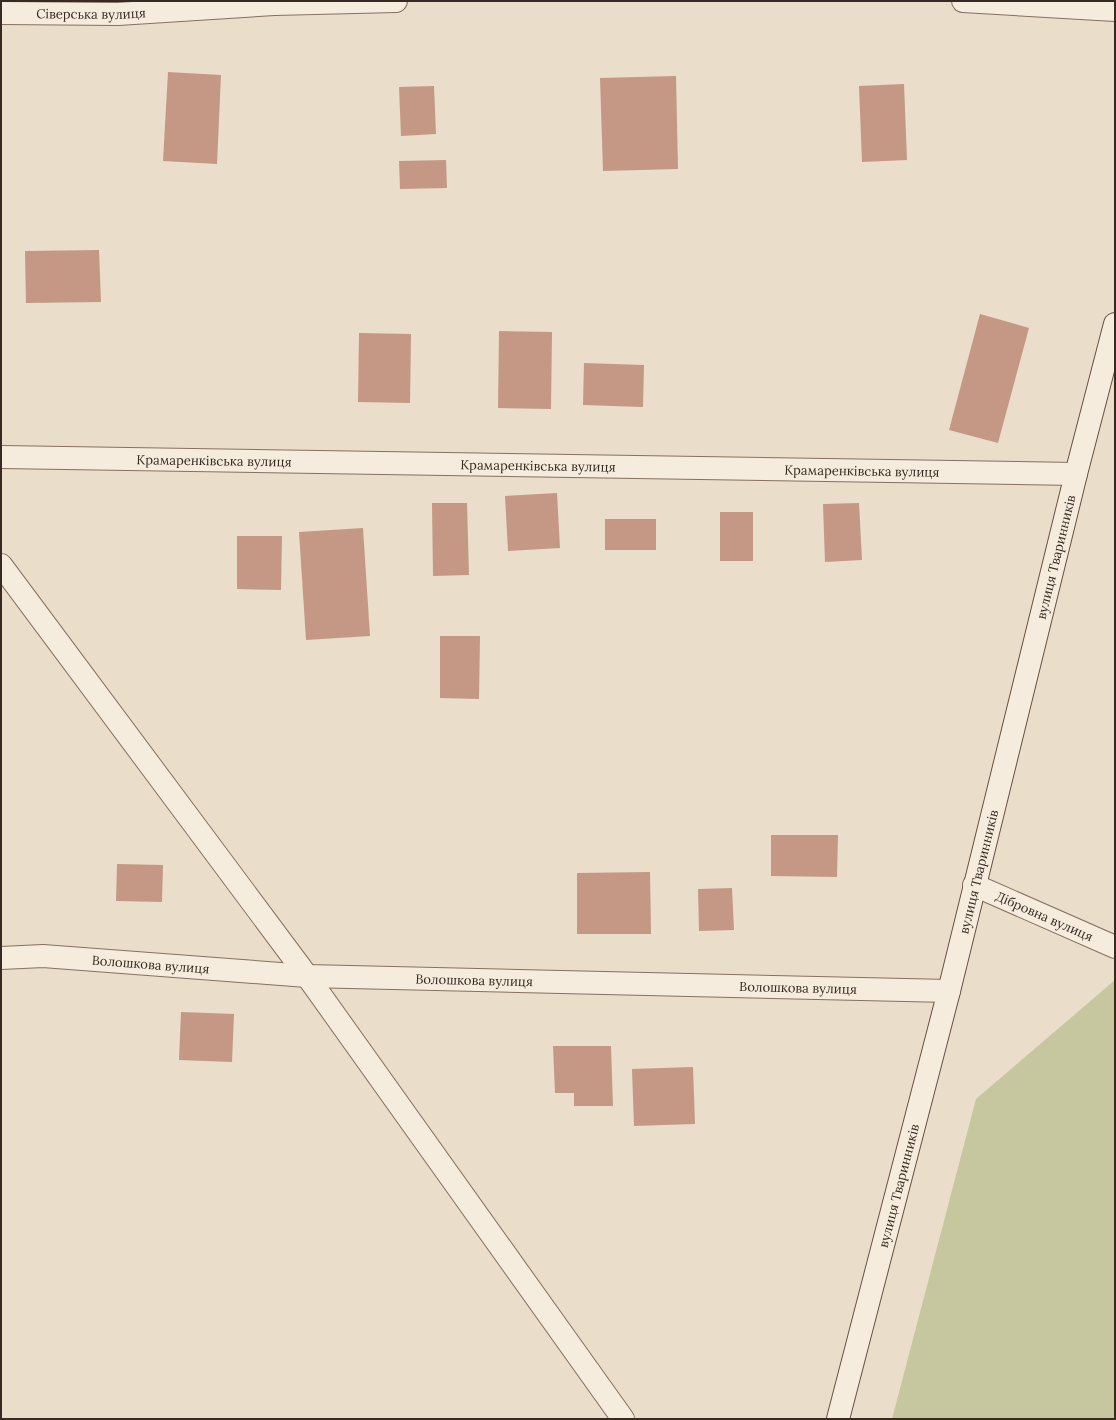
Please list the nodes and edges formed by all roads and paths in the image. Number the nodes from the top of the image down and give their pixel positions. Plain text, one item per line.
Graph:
1 (396, 1) edge
2 (963, 1) edge
3 (1115, 10) edge
4 (1, 13) edge
5 (1115, 324) edge
6 (1110, 374) edge
7 (1, 457) edge
8 (1076, 474) junction
9 (1, 565) edge
10 (974, 884) junction
11 (1115, 947) edge
12 (1, 958) edge
13 (307, 976) junction
14 (949, 991) junction
15 (624, 1419) edge
16 (838, 1419) edge

1 - 4 street, Сіверська вулиця
2 - 3 street
5 - 6 street, вулиця Тваринників
6 - 8 street, вулиця Тваринників
7 - 8 street, Крамаренківська вулиця
8 - 10 street, вулиця Тваринників
9 - 13 street
10 - 11 street, Дібровна вулиця
10 - 14 street, вулиця Тваринників
12 - 13 street, Волошкова вулиця
13 - 14 street, Волошкова вулиця
13 - 15 street
14 - 16 street, вулиця Тваринників

